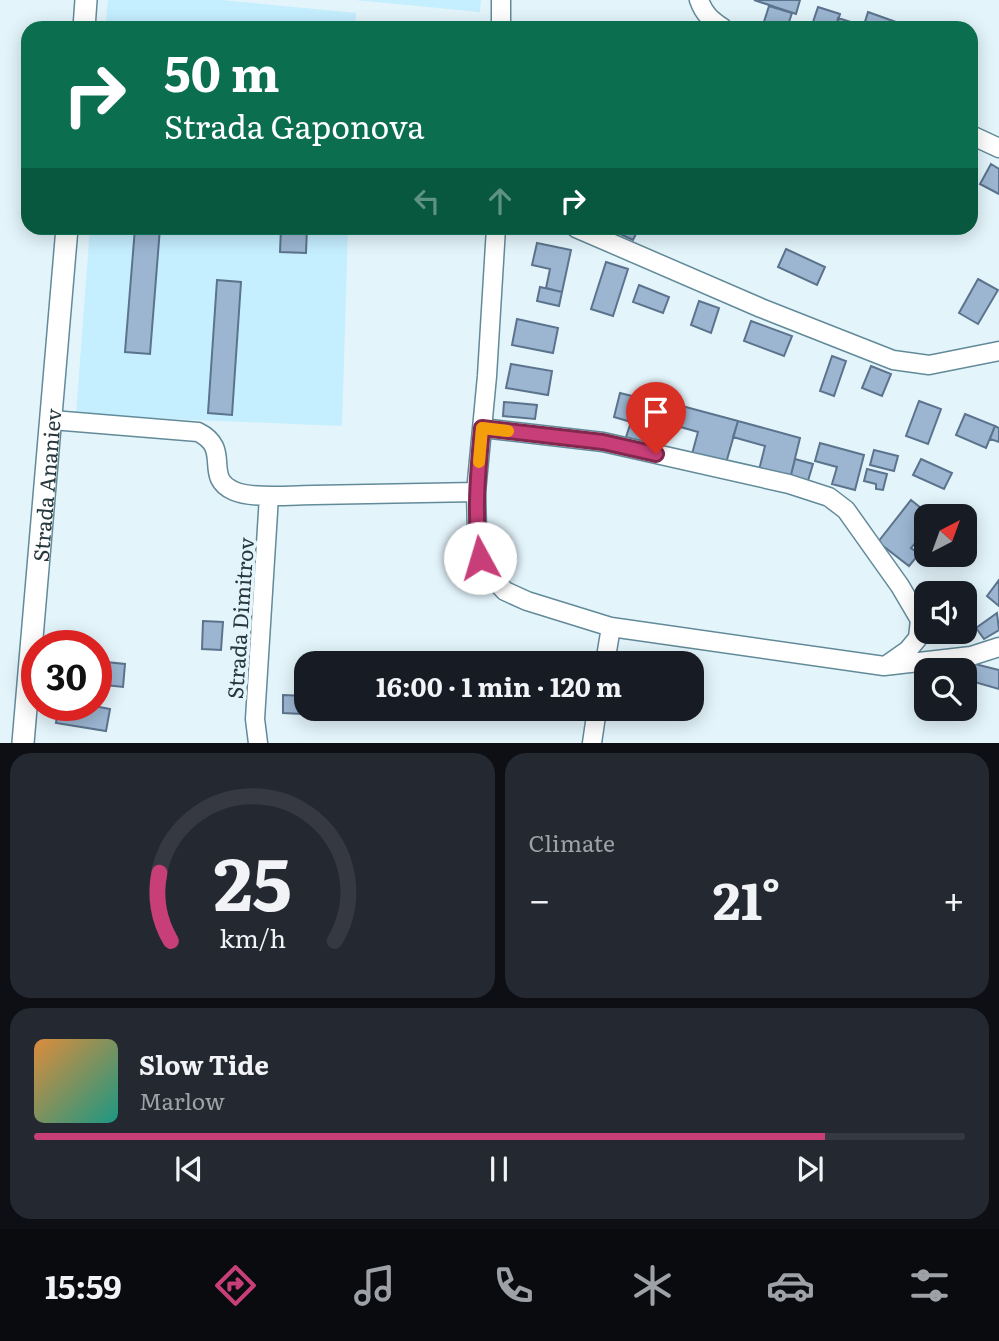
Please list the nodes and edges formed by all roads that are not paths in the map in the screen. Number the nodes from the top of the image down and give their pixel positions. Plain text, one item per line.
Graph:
1 (86, 0) edge
2 (500, 0) edge
3 (699, 0) edge
4 (84, 21) edge
5 (501, 21) edge
6 (711, 21) edge
7 (978, 138) edge
8 (999, 148) edge
9 (66, 235) edge
10 (496, 235) edge
11 (592, 235) edge
12 (999, 352) edge
13 (52, 420) junction
14 (482, 428) junction
15 (476, 492) junction
16 (269, 496) junction
17 (611, 627) junction
18 (999, 647) edge
19 (607, 651) edge
20 (884, 666) junction
21 (595, 721) edge
22 (23, 743) edge
23 (258, 743) edge
24 (592, 743) edge

1 - 4 street
2 - 5 street
3 - 6 street
7 - 8 street
9 - 13 street, Strada Ananiev
10 - 14 street
11 - 12 street
13 - 16 street
13 - 22 street, Strada Ananiev
14 - 15 street
14 - 20 street
15 - 16 street
15 - 17 street
16 - 23 street, Strada Dimitrov
17 - 19 street
17 - 20 street
18 - 20 street
21 - 24 street

